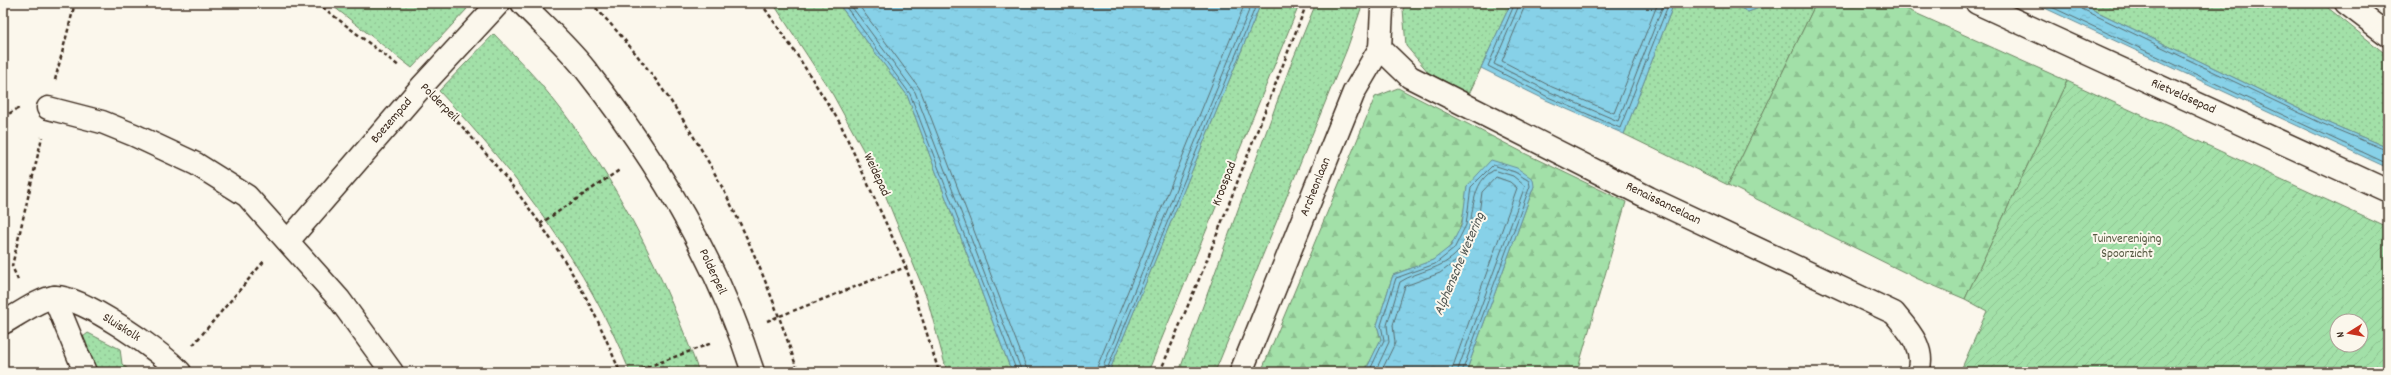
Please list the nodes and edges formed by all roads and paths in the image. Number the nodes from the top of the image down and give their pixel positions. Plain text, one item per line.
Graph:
1 (75, 3) edge
2 (317, 3) edge
3 (499, 3) edge
4 (522, 3) edge
5 (591, 3) edge
6 (761, 3) edge
7 (1308, 3) edge
8 (1384, 3) edge
9 (1977, 3) edge
10 (2346, 3) edge
11 (2388, 35) edge
12 (1380, 48) junction
13 (423, 85) junction
14 (48, 108) junction
15 (646, 152) junction
16 (2388, 191) edge
17 (540, 224) junction
18 (288, 241) junction
19 (906, 267) junction
20 (54, 297) junction
21 (29, 308) junction
22 (780, 317) junction
23 (3, 323) edge
24 (740, 332) junction
25 (190, 348) dead end
26 (85, 372) edge
27 (180, 372) edge
28 (392, 372) edge
29 (620, 372) edge
30 (634, 372) edge
31 (753, 372) edge
32 (798, 372) edge
33 (939, 372) edge
34 (1160, 372) edge
35 (1241, 372) edge
36 (1918, 372) edge

1 - 14 path
2 - 13 path, Polderpeil
3 - 13 street, Boezempad
4 - 15 street, Polderpeil
5 - 22 path
6 - 19 path, Weidepad
7 - 34 path, Kroospad
8 - 12 street, Archeonlaan
9 - 16 street, Rietveldsepad
10 - 11 street
12 - 35 street, Archeonlaan
12 - 36 street, Renaissancelaan
13 - 17 path, Polderpeil
13 - 18 street, Boezempad
14 - 18 street
14 - 21 path
15 - 17 path
15 - 24 street, Polderpeil
17 - 29 path, Polderpeil
18 - 25 path
18 - 28 street
19 - 22 path
19 - 33 path, Weidepad
20 - 21 street
20 - 26 street
20 - 27 street, Sluiskolk
21 - 23 street
22 - 24 path
22 - 32 path
24 - 30 path
24 - 31 street, Polderpeil

